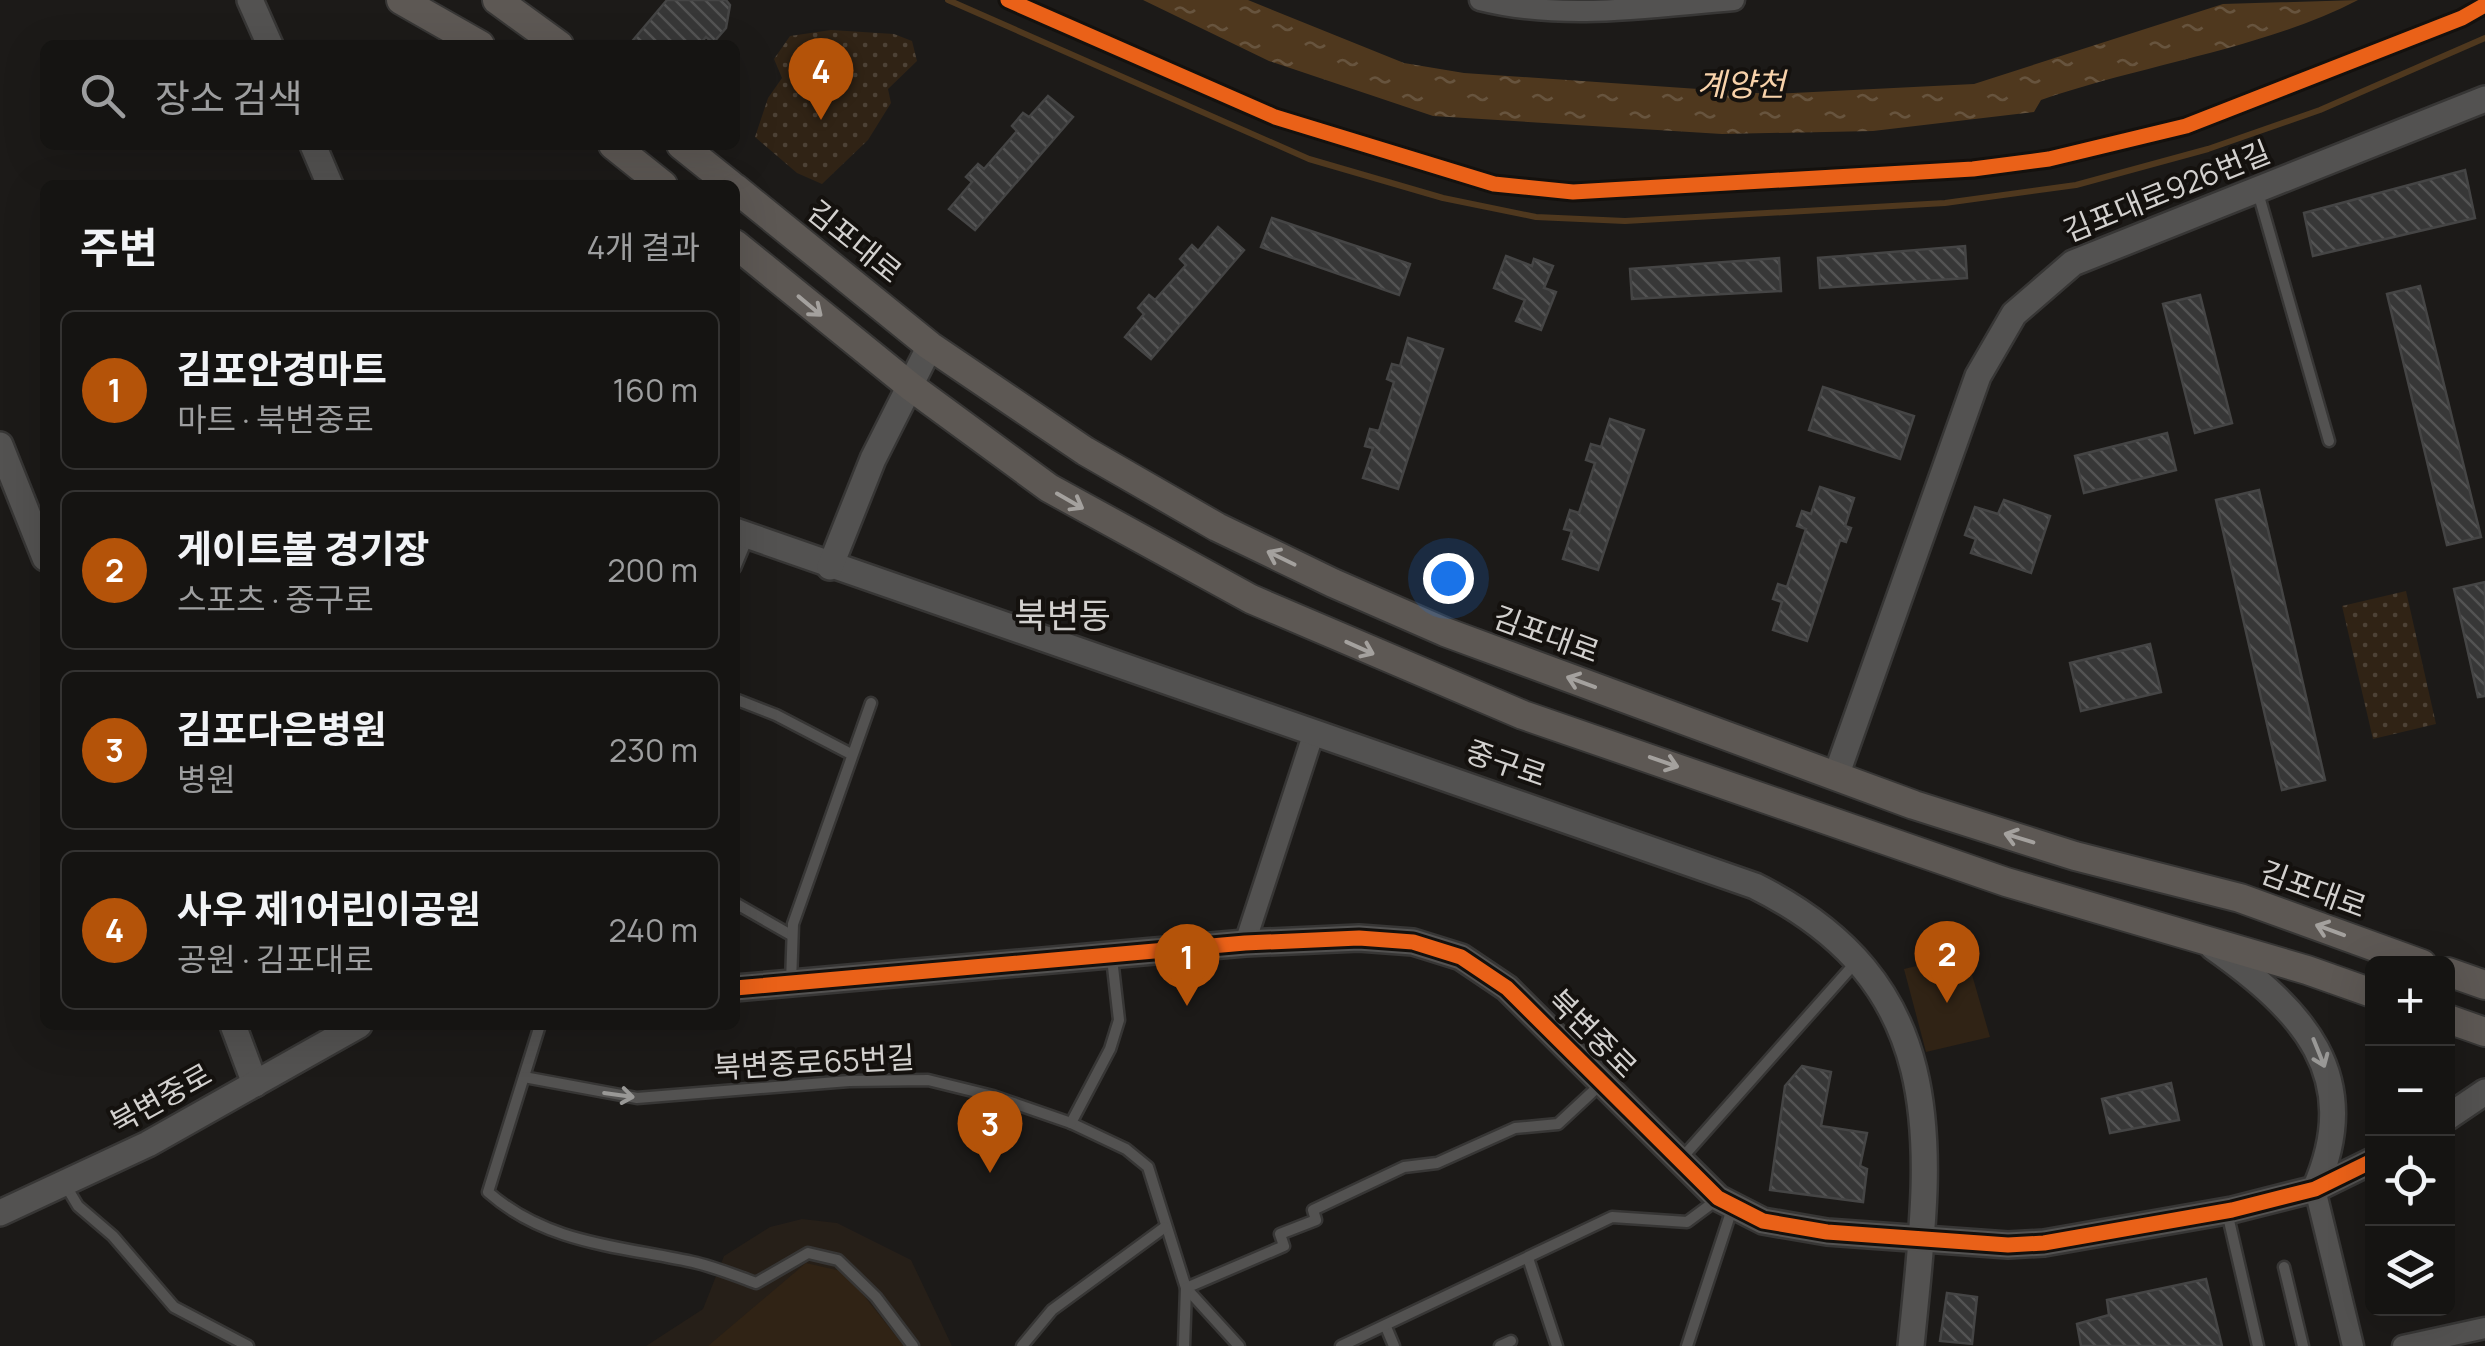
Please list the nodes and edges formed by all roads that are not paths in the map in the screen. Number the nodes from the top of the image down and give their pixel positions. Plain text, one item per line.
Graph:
1 (250, 0) edge
2 (401, 0) edge
3 (496, 0) edge
4 (1480, 0) edge
5 (1734, 0) edge
6 (268, 40) edge
7 (471, 40) edge
8 (552, 40) edge
9 (2485, 99) edge
10 (315, 150) edge
11 (619, 150) edge
12 (687, 150) edge
13 (328, 180) edge
14 (657, 180) edge
15 (724, 180) edge
16 (2257, 188) junction
17 (740, 193) edge
18 (740, 248) edge
19 (930, 346) junction
20 (910, 386) junction
21 (2329, 441) dead end
22 (0, 445) edge
23 (742, 534) edge
24 (40, 545) edge
25 (830, 568) junction
26 (740, 702) edge
27 (871, 704) dead end
28 (1314, 732) junction
29 (851, 754) junction
30 (1836, 776) junction
31 (740, 906) edge
32 (791, 935) junction
33 (2201, 938) junction
34 (1245, 943) junction
35 (2400, 956) edge
36 (1112, 958) junction
37 (1856, 962) junction
38 (2455, 974) edge
39 (791, 982) junction
40 (2485, 985) edge
41 (740, 987) edge
42 (2365, 991) edge
43 (2455, 1022) edge
44 (235, 1030) edge
45 (344, 1030) edge
46 (538, 1030) edge
47 (2485, 1032) edge
48 (524, 1076) junction
49 (1602, 1083) junction
50 (255, 1084) junction
51 (2485, 1092) edge
52 (2455, 1112) edge
53 (1071, 1123) junction
54 (1681, 1159) junction
55 (2365, 1165) edge
56 (65, 1185) junction
57 (2316, 1189) junction
58 (1726, 1203) junction
59 (2227, 1211) junction
60 (0, 1213) edge
61 (1165, 1227) junction
62 (1922, 1240) junction
63 (1528, 1258) junction
64 (2284, 1267) dead end
65 (1186, 1288) junction
66 (1386, 1327) junction
67 (2485, 1328) edge
68 (2432, 1343) edge
69 (248, 1346) edge
70 (913, 1346) edge
71 (1022, 1346) edge
72 (1184, 1346) edge
73 (1238, 1346) edge
74 (1342, 1346) edge
75 (1394, 1346) edge
76 (1557, 1346) edge
77 (1687, 1346) edge
78 (1911, 1346) edge
79 (2258, 1346) edge
80 (2302, 1346) edge
81 (2352, 1346) edge
82 (2403, 1346) edge

1 - 6 street
2 - 7 main road
3 - 8 main road
4 - 5 street
9 - 16 street, 김포대로926번길
10 - 13 street
11 - 14 main road
12 - 15 main road, 김포대로
16 - 21 lane
16 - 30 street, 김포대로926번길
17 - 19 main road, 김포대로
18 -> 20 main road
19 - 20 street
30 -> 19 main road, 김포대로
20 - 25 street
20 -> 33 main road
22 - 24 street
23 - 25 street, 중구로
25 - 28 street, 중구로
26 - 29 lane
27 - 29 lane
28 - 34 street
28 - 37 street, 중구로
29 - 32 lane
35 -> 30 main road, 김포대로
31 - 32 lane
32 - 39 lane
33 - 42 main road
33 -> 57 street
34 - 36 street, 북변중로
34 - 49 street, 북변중로
36 - 39 street, 북변중로
36 - 53 lane
37 - 54 lane
37 - 62 street, 중구로
38 - 40 main road
39 - 41 street, 북변중로
43 - 47 main road
44 - 50 street
45 - 50 street, 북변중로
46 - 48 lane
48 -> 53 lane, 북변중로65번길
48 - 70 lane
49 - 54 street, 북변중로
49 - 65 lane, 북변중로
50 - 56 street, 북변중로
51 - 52 street
53 - 61 lane, 북변중로65번길
54 - 58 street, 북변중로
55 - 57 street, 북변중로
56 - 60 street, 북변중로
56 - 69 lane
57 - 59 street, 북변중로
57 - 81 street
58 - 62 street, 북변중로
58 - 63 lane
58 - 77 lane
59 - 62 street, 북변중로
59 - 79 lane
61 - 65 lane, 북변중로65번길
61 - 71 lane
62 - 78 street, 중구로
63 - 66 lane
63 - 76 lane
64 - 80 lane
65 - 72 lane
65 - 73 lane, 북변중로65번길
66 - 74 lane
66 - 75 lane
67 - 68 street
68 - 82 street

